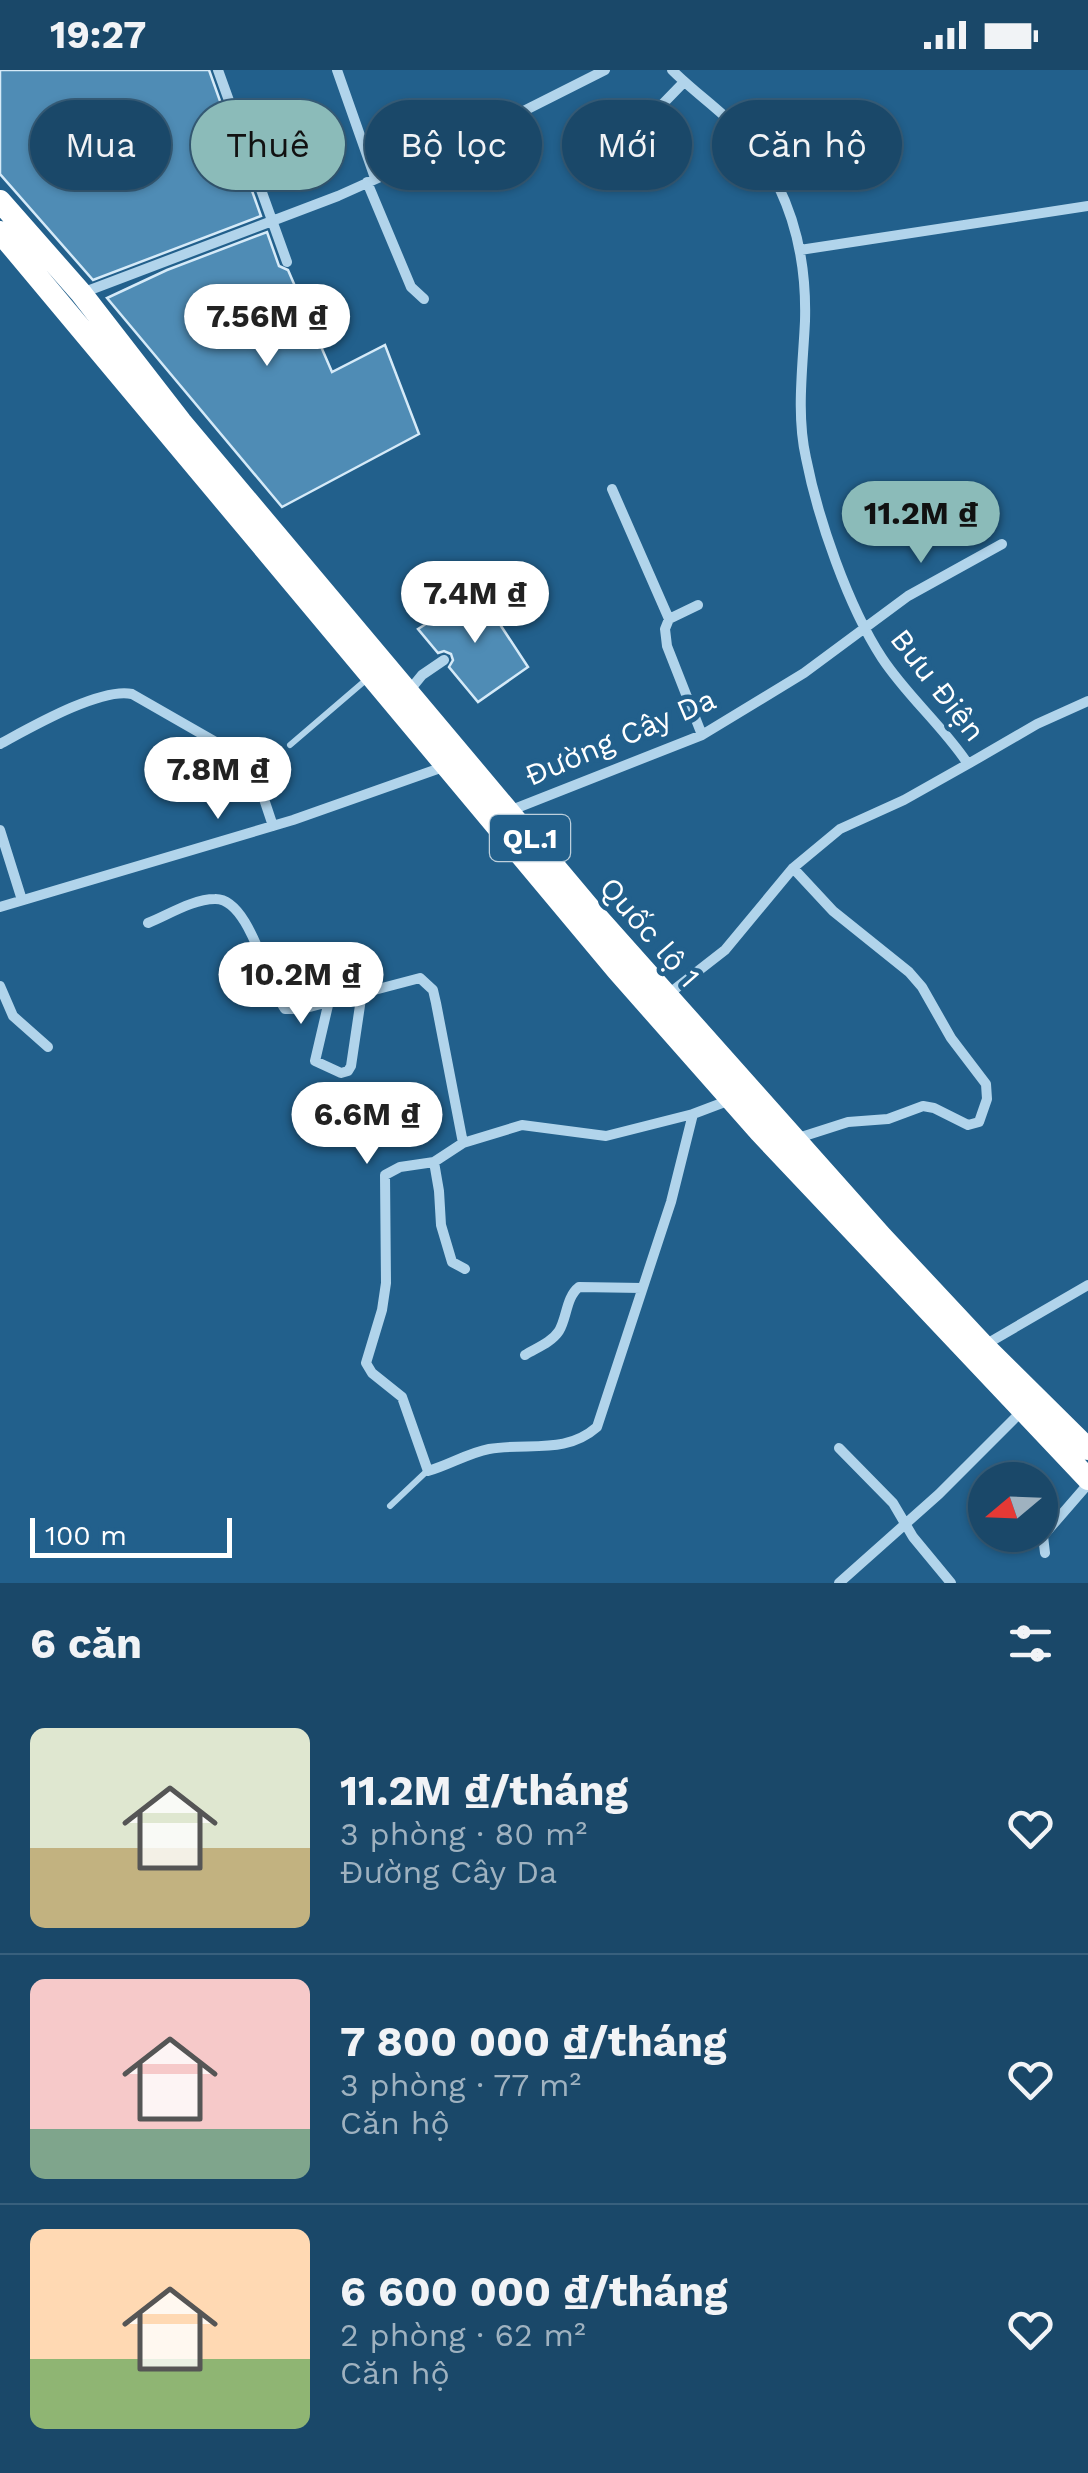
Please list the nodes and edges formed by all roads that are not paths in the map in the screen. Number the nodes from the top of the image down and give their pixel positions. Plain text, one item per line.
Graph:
1 (218, 70) edge
2 (338, 70) edge
3 (604, 70) edge
4 (672, 70) edge
5 (684, 82) junction
6 (667, 100) edge
7 (542, 101) edge
8 (365, 160) edge
9 (365, 183) edge
10 (375, 190) edge
11 (0, 202) edge
12 (1088, 206) edge
13 (272, 222) junction
14 (0, 232) edge
15 (800, 250) junction
16 (286, 262) dead end
17 (80, 293) junction
18 (424, 299) dead end
19 (612, 488) dead end
20 (1002, 544) dead end
21 (698, 605) dead end
22 (670, 619) junction
23 (863, 627) junction
24 (444, 660) dead end
25 (372, 675) junction
26 (408, 692) junction
27 (1088, 701) edge
28 (702, 735) junction
29 (0, 744) edge
30 (290, 745) dead end
31 (968, 764) junction
32 (446, 766) junction
33 (508, 812) junction
34 (273, 826) junction
35 (0, 830) edge
36 (793, 868) junction
37 (22, 900) junction
38 (0, 907) edge
39 (148, 923) dead end
40 (0, 986) edge
41 (362, 992) junction
42 (666, 996) junction
43 (329, 1000) junction
44 (48, 1047) dead end
45 (731, 1100) junction
46 (693, 1114) junction
47 (795, 1139) junction
48 (463, 1143) junction
49 (434, 1162) junction
50 (465, 1269) dead end
51 (1088, 1284) edge
52 (642, 1288) junction
53 (976, 1350) junction
54 (525, 1354) dead end
55 (1023, 1410) junction
56 (838, 1448) dead end
57 (1088, 1450) edge
58 (428, 1470) junction
59 (1088, 1481) edge
60 (390, 1506) dead end
61 (907, 1522) junction
62 (1045, 1553) dead end
63 (839, 1583) edge
64 (951, 1583) edge

1 - 13 street
2 - 8 street
3 - 7 street
4 - 5 street, Bưu Điện
5 - 6 street
5 - 15 street, Bưu Điện
9 - 13 street
10 - 18 street
11 - 17 highway, Quốc lộ 1 / QL.1
12 - 15 street
13 - 16 street
13 - 17 street
14 - 25 highway, Quốc lộ 1 / QL.1
15 - 23 street, Bưu Điện
17 - 26 highway, Quốc lộ 1 / QL.1
19 - 22 street
20 - 23 street, Đường Cây Da
21 - 22 street
22 - 28 street
23 - 28 street, Đường Cây Da
23 - 31 street, Bưu Điện
24 - 26 street
25 - 30 lane
25 - 32 highway, Quốc lộ 1 / QL.1
26 - 33 highway, Quốc lộ 1 / QL.1
27 - 31 street
28 - 33 street, Đường Cây Da
29 - 34 street
31 - 36 street, Bưu Điện
32 - 34 street
32 - 45 highway, Quốc lộ 1 / QL.1
33 - 42 highway, Quốc lộ 1 / QL.1
34 - 37 street
35 - 37 street
36 - 42 street, Bưu Điện
36 - 47 street
37 - 38 street
39 - 43 street
40 - 44 street
41 - 43 street
41 - 43 street
41 - 48 street
42 - 47 highway, Quốc lộ 1 / QL.1
45 - 46 street
45 - 53 highway, Quốc lộ 1 / QL.1
46 - 48 street
46 - 52 street
47 - 53 highway, Quốc lộ 1 / QL.1
48 - 49 street
49 - 50 street
49 - 58 street
51 - 53 street
52 - 54 street
52 - 58 street
53 - 55 highway, Quốc lộ 1 / QL.1
53 - 57 highway, Quốc lộ 1 / QL.1
55 - 59 highway, Quốc lộ 1 / QL.1
55 - 61 street
56 - 61 street
58 - 60 lane
59 - 62 street
61 - 63 street
61 - 64 street

